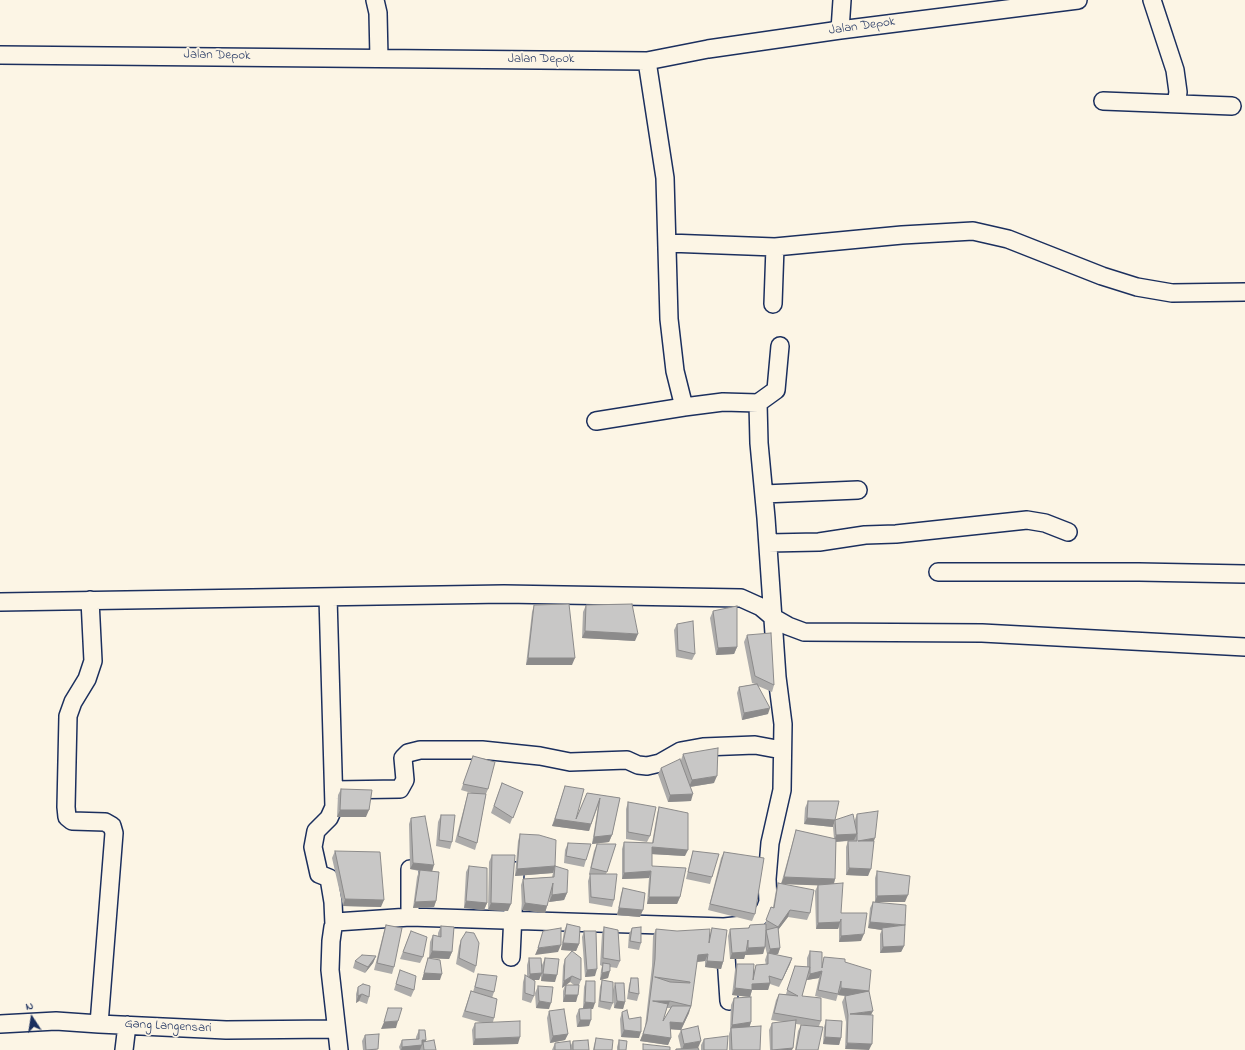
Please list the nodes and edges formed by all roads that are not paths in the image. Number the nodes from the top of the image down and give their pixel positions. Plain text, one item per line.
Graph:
1 (375, 0) edge
2 (842, 0) edge
3 (1078, 0) edge
4 (1152, 0) edge
5 (1046, 2) edge
6 (840, 30) junction
7 (0, 55) edge
8 (378, 58) junction
9 (647, 61) junction
10 (1103, 101) dead end
11 (1176, 104) junction
12 (1232, 106) dead end
13 (668, 243) junction
14 (775, 247) junction
15 (1245, 292) edge
16 (774, 304) dead end
17 (780, 346) dead end
18 (758, 403) junction
19 (684, 407) junction
20 (596, 420) dead end
21 (858, 490) dead end
22 (764, 494) junction
23 (1068, 532) dead end
24 (768, 542) junction
25 (938, 572) dead end
26 (1245, 574) edge
27 (328, 597) junction
28 (90, 600) junction
29 (0, 602) edge
30 (774, 618) junction
31 (1245, 647) edge
32 (782, 750) junction
33 (334, 790) junction
34 (410, 870) dead end
35 (515, 871) edge
36 (410, 917) junction
37 (513, 919) junction
38 (334, 925) junction
39 (724, 927) junction
40 (511, 957) dead end
41 (729, 1001) dead end
42 (0, 1024) edge
43 (99, 1024) junction
44 (127, 1025) junction
45 (336, 1029) junction
46 (124, 1050) edge
47 (339, 1050) edge

1 - 8 street
2 - 6 street
3 - 5 street, Jalan Depok
4 - 11 street
5 - 6 street, Jalan Depok
6 - 9 street, Jalan Depok
7 - 8 street, Jalan Depok
8 - 9 street, Jalan Depok
9 - 13 street
10 - 11 street
11 - 12 street
13 - 14 street
13 - 19 street
14 - 15 street
14 - 16 street
17 - 18 street
18 - 19 street
18 - 22 street
19 - 20 street
21 - 22 street
22 - 24 street
23 - 24 street
24 - 30 street
25 - 26 street
27 - 28 street
27 - 30 street
27 - 33 street
28 - 29 street
28 - 43 street
30 - 31 street
30 - 32 street
32 - 33 street
32 - 39 street
33 - 38 street
34 - 36 street
35 - 37 street
36 - 37 street
36 - 38 street
37 - 39 street
37 - 40 street
38 - 45 street
39 - 41 street
42 - 43 street, Gang Langensari
43 - 44 street, Gang Langensari
44 - 45 street, Gang Langensari
44 - 46 street
45 - 47 street

